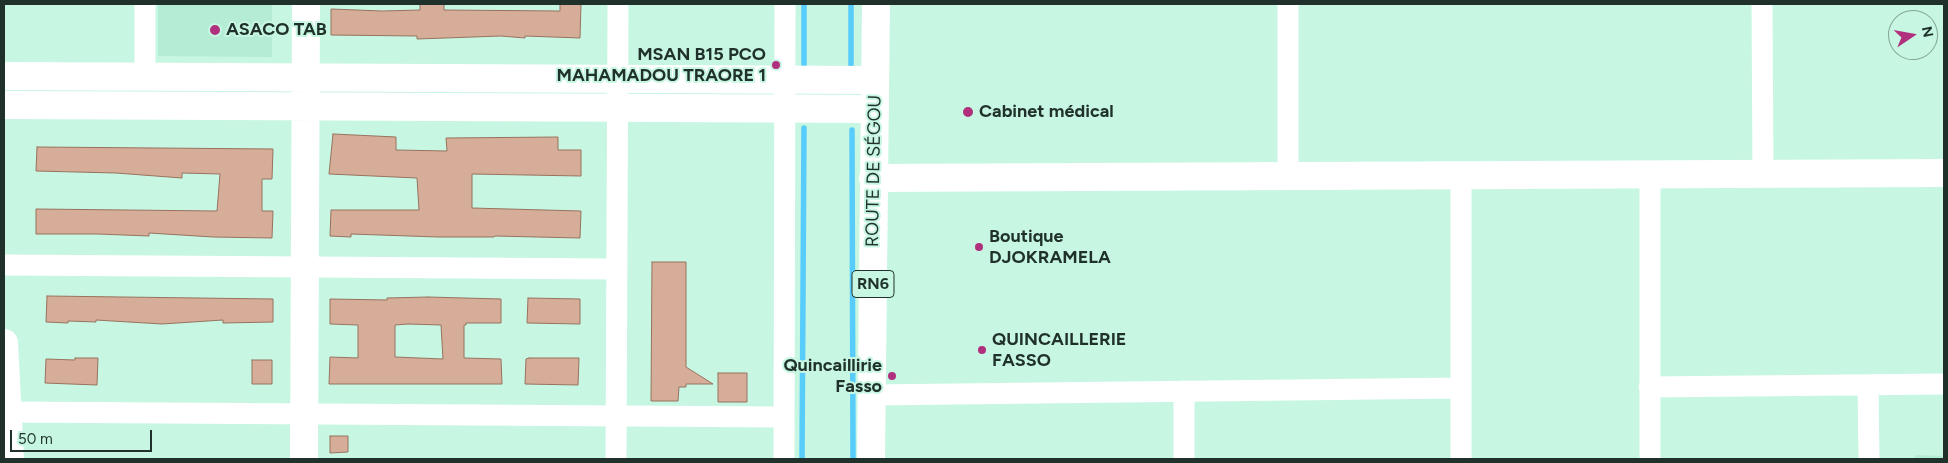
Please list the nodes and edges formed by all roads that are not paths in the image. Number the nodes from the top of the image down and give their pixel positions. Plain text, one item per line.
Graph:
1 (145, 4) edge
2 (306, 4) edge
3 (618, 4) edge
4 (785, 4) edge
5 (876, 4) edge
6 (1288, 4) edge
7 (1762, 4) edge
8 (4, 76) edge
9 (144, 77) junction
10 (305, 78) junction
11 (617, 79) junction
12 (785, 80) junction
13 (875, 80) junction
14 (4, 105) edge
15 (305, 106) junction
16 (617, 108) junction
17 (785, 108) junction
18 (875, 109) junction
19 (1944, 173) edge
20 (1763, 174) junction
21 (1461, 175) junction
22 (1650, 175) junction
23 (1288, 176) junction
24 (873, 178) junction
25 (4, 265) edge
26 (304, 267) junction
27 (617, 269) junction
28 (4, 343) edge
29 (1944, 384) edge
30 (1868, 385) junction
31 (1649, 387) junction
32 (1460, 388) junction
33 (1184, 392) junction
34 (872, 395) junction
35 (8, 412) junction
36 (304, 414) junction
37 (616, 416) junction
38 (784, 417) junction
39 (10, 459) edge
40 (304, 459) edge
41 (616, 459) edge
42 (784, 459) edge
43 (871, 459) edge
44 (1184, 459) edge
45 (1461, 459) edge
46 (1650, 459) edge
47 (1869, 459) edge

1 - 9 street
2 - 10 main road
3 - 11 street
4 - 12 street
5 - 13 main road, ROUTE DE SÉGOU / RN6
6 - 23 street
7 - 20 street
8 - 9 main road
9 - 10 main road
10 - 11 main road
10 - 15 main road
11 - 12 main road
11 - 16 street
12 - 13 main road
12 - 17 street
13 - 18 main road, ROUTE DE SÉGOU / RN6
14 - 15 main road
15 - 16 main road
15 - 26 main road
16 - 17 main road
16 - 27 street
17 - 18 main road
17 - 38 street
18 - 24 main road, ROUTE DE SÉGOU / RN6
19 - 20 main road
20 - 22 main road
21 - 22 main road
21 - 23 main road
21 - 32 street
22 - 31 street
23 - 24 main road
24 - 34 main road, ROUTE DE SÉGOU / RN6
25 - 26 street
26 - 27 street
26 - 36 main road
27 - 37 street
28 - 35 main road
29 - 30 street
30 - 31 street
30 - 47 street
31 - 46 street
32 - 33 street
32 - 45 street
33 - 34 street
33 - 44 street
34 - 43 main road, ROUTE DE SÉGOU / RN6
35 - 36 street
35 - 39 main road
36 - 37 street
36 - 40 main road
37 - 38 street
37 - 41 street
38 - 42 street

